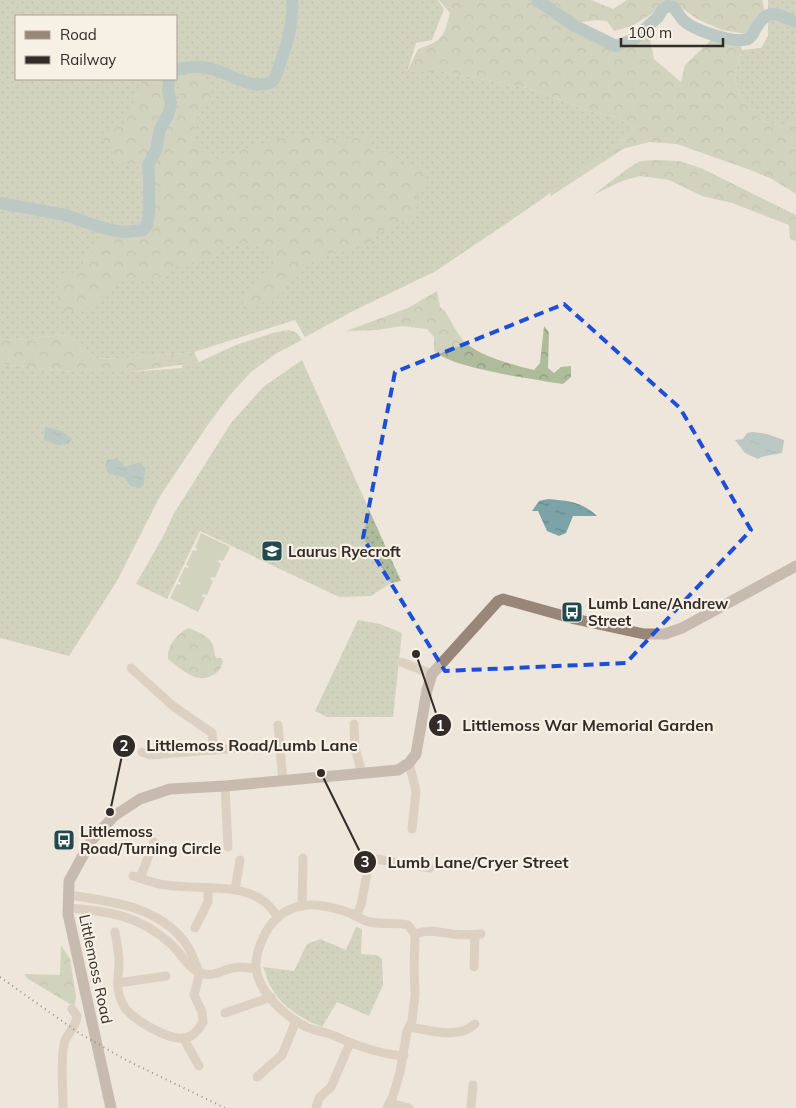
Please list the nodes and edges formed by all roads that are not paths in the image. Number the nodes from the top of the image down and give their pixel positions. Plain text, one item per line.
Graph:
1 (796, 566) edge
2 (401, 662) dead end
3 (131, 668) dead end
4 (432, 674) junction
5 (354, 724) dead end
6 (278, 725) dead end
7 (279, 745) junction
8 (335, 747) dead end
9 (355, 748) junction
10 (214, 750) junction
11 (142, 752) dead end
12 (409, 764) junction
13 (362, 774) junction
14 (283, 781) junction
15 (225, 786) junction
16 (412, 828) dead end
17 (154, 842) dead end
18 (228, 847) dead end
19 (303, 858) dead end
20 (240, 860) dead end
21 (430, 868) dead end
22 (208, 888) junction
23 (235, 890) junction
24 (69, 895) junction
25 (302, 906) junction
26 (69, 908) junction
27 (356, 916) junction
28 (278, 917) junction
29 (195, 928) dead end
30 (115, 932) dead end
31 (415, 934) junction
32 (474, 967) dead end
33 (256, 969) junction
34 (200, 972) junction
35 (166, 976) dead end
36 (118, 982) junction
37 (270, 997) junction
38 (72, 1009) dead end
39 (225, 1013) dead end
40 (296, 1021) junction
41 (411, 1024) junction
42 (475, 1024) dead end
43 (184, 1039) junction
44 (350, 1043) junction
45 (404, 1056) junction
46 (199, 1066) dead end
47 (257, 1077) dead end
48 (473, 1085) dead end
49 (389, 1106) edge
50 (63, 1108) edge
51 (111, 1108) edge
52 (316, 1108) edge
53 (409, 1108) edge
54 (472, 1108) edge

1 - 4 street
2 - 4 street
3 - 10 street
4 - 12 street
5 - 9 street
6 - 7 street
7 - 10 street
7 - 14 street
8 - 9 street
9 - 13 street
10 - 11 street
12 - 13 street, Littlemoss Road
12 - 16 street
13 - 14 street, Littlemoss Road
14 - 15 street, Littlemoss Road
15 - 18 street
15 - 24 street, Littlemoss Road
17 - 22 street
19 - 25 street
20 - 23 street
21 - 27 street
22 - 23 street
22 - 29 street
23 - 28 street
24 - 26 street, Littlemoss Road
24 - 34 street
25 - 27 street
25 - 28 street
26 - 34 street
26 - 51 street, Littlemoss Road
27 - 31 street
28 - 33 street
30 - 36 street
31 - 32 street
31 - 41 street
33 - 34 street
33 - 37 street
34 - 43 street
35 - 36 street
36 - 43 street
37 - 39 street
37 - 40 street
38 - 50 street
40 - 44 street
40 - 47 street
41 - 42 street
41 - 45 street
43 - 46 street
44 - 45 street
44 - 52 street
45 - 49 street
48 - 54 street
49 - 53 street

